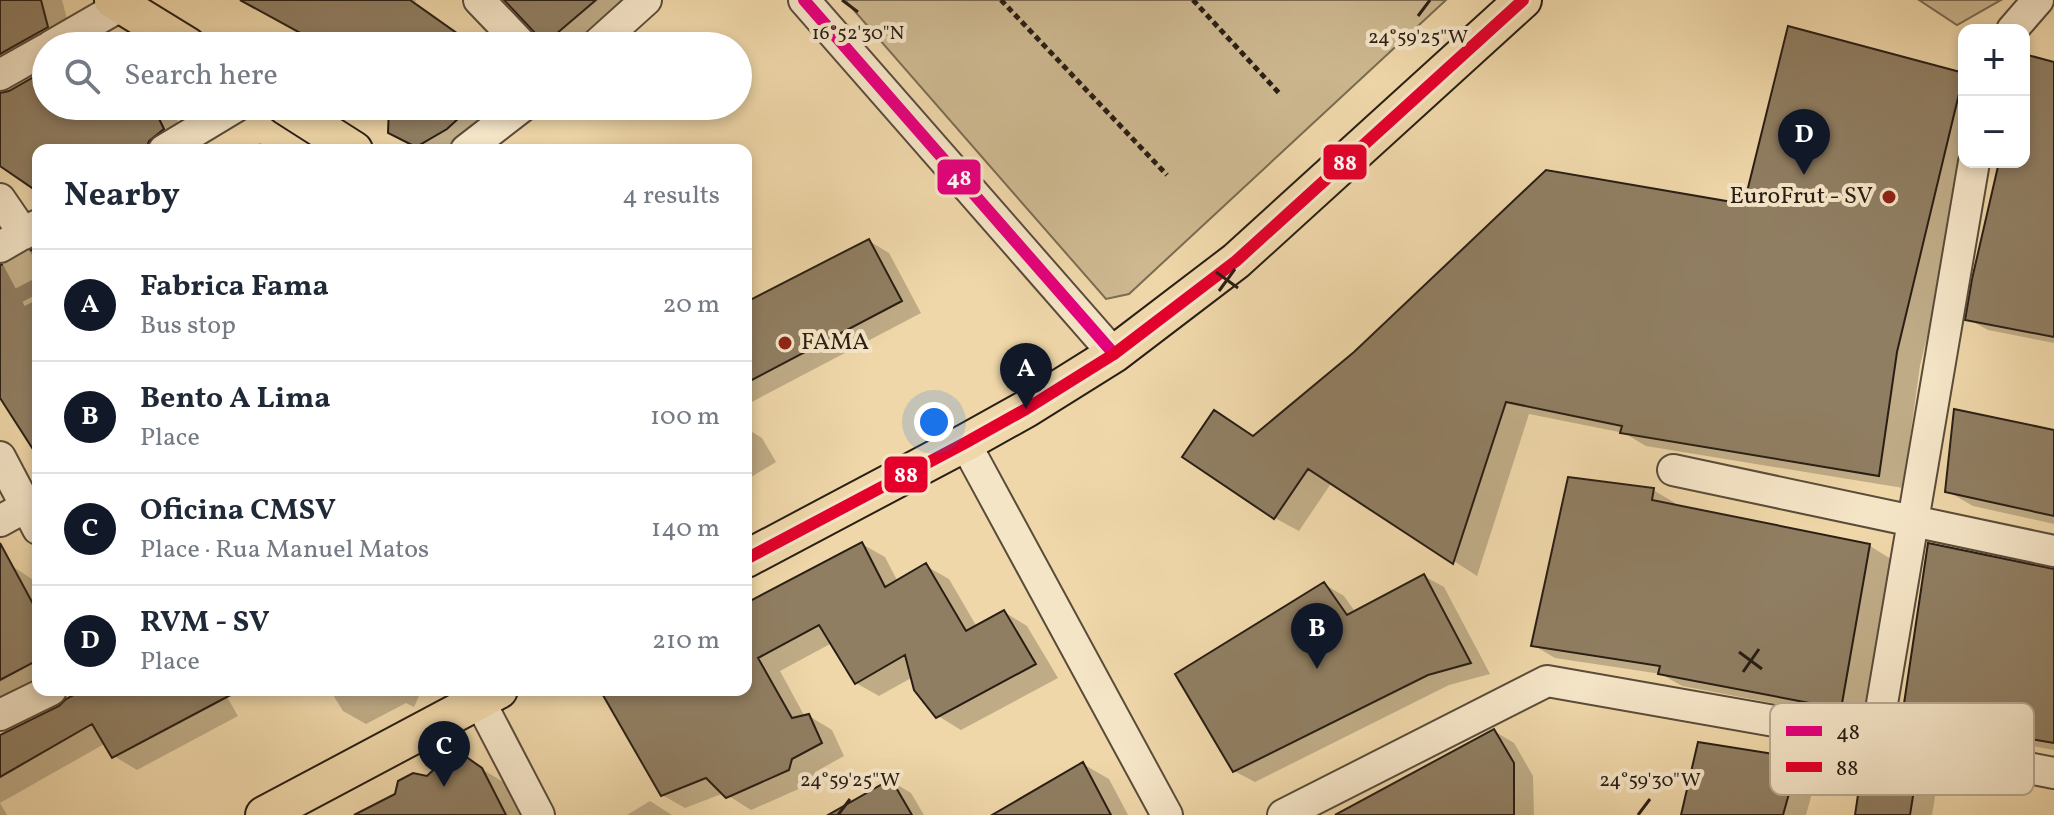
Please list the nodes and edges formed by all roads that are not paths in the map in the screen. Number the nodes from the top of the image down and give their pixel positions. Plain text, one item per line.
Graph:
1 (479, 0) edge
2 (646, 0) edge
3 (804, 0) edge
4 (1523, 0) edge
5 (2038, 0) edge
6 (118, 3) edge
7 (2017, 24) edge
8 (72, 32) edge
9 (165, 32) edge
10 (510, 32) edge
11 (611, 32) edge
12 (32, 56) edge
13 (0, 75) edge
14 (214, 120) edge
15 (307, 120) edge
16 (505, 120) edge
17 (174, 144) edge
18 (345, 144) edge
19 (474, 144) edge
20 (1973, 168) edge
21 (0, 199) edge
22 (17, 241) tunnel mouth
23 (1114, 354) junction
24 (965, 443) junction
25 (0, 457) edge
26 (1673, 470) dead end
27 (32, 507) edge
28 (32, 513) edge
29 (0, 521) edge
30 (1912, 521) junction
31 (2054, 551) edge
32 (752, 556) edge
33 (39, 696) edge
34 (479, 696) edge
35 (485, 696) edge
36 (1882, 703) edge
37 (0, 715) edge
38 (1770, 720) edge
39 (2034, 769) edge
40 (2054, 773) edge
41 (264, 815) edge
42 (539, 815) edge
43 (1167, 815) edge
44 (1283, 815) edge

1 - 10 street
2 - 11 street
3 - 23 street
4 - 23 main road
5 - 7 street
6 - 8 street
6 - 9 main road
12 - 13 street
14 - 17 street
15 - 18 main road
16 - 19 street
20 - 30 street
21 - 22 street
23 - 24 main road
24 - 32 main road
24 - 43 street
25 - 27 street
26 - 30 street
28 - 29 street
30 - 31 street
30 - 36 street
33 - 37 street
34 - 41 main road
35 - 42 street
38 - 44 street
39 - 40 street

